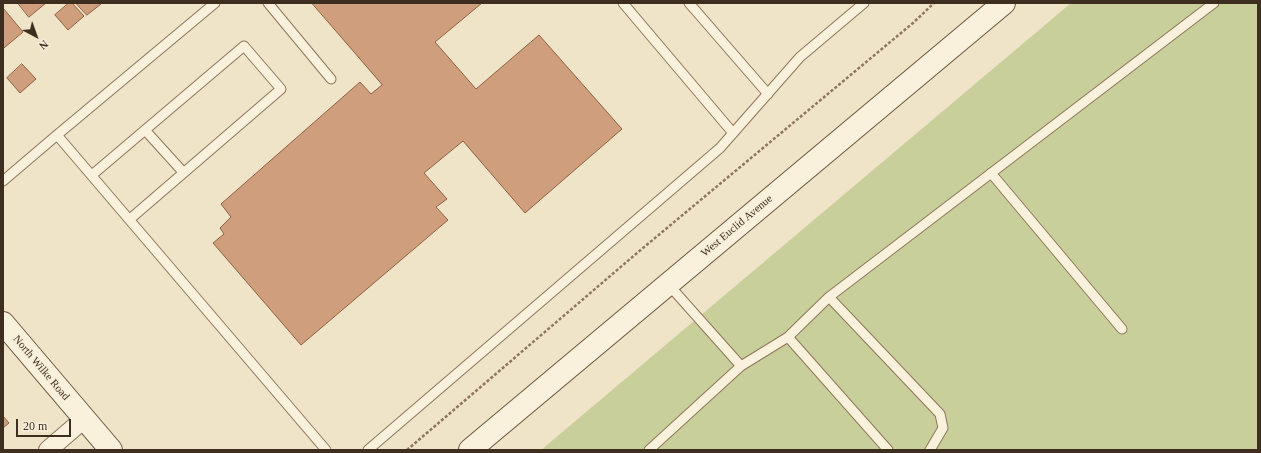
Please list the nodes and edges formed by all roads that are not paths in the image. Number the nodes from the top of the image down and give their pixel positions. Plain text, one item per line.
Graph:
1 (215, 3) edge
2 (268, 3) edge
3 (623, 3) edge
4 (689, 3) edge
5 (864, 3) edge
6 (1214, 3) edge
7 (1000, 4) edge
8 (331, 79) dead end
9 (768, 94) junction
10 (145, 130) junction
11 (734, 133) junction
12 (57, 136) junction
13 (183, 172) junction
14 (991, 174) junction
15 (92, 175) junction
16 (3, 181) edge
17 (130, 219) junction
18 (668, 283) junction
19 (829, 297) junction
20 (3, 323) edge
21 (1122, 329) dead end
22 (788, 337) junction
23 (741, 366) junction
24 (84, 419) junction
25 (48, 450) edge
26 (111, 450) edge
27 (326, 450) edge
28 (368, 450) edge
29 (470, 450) edge
30 (649, 450) edge
31 (888, 450) edge
32 (930, 450) edge

1 - 12 lane
2 - 8 lane
3 - 11 lane
4 - 9 lane
5 - 9 lane
6 - 14 lane
7 - 18 main road, West Euclid Avenue
9 - 11 lane
10 - 13 lane
10 - 13 lane
10 - 15 lane
11 - 28 lane
12 - 15 lane
12 - 16 lane
13 - 17 lane
14 - 19 lane
14 - 21 lane
15 - 17 lane
17 - 27 lane
18 - 23 lane
18 - 29 main road, West Euclid Avenue
19 - 22 lane
19 - 32 lane
20 - 24 main road, North Wilke Road
22 - 23 lane
22 - 31 lane
23 - 30 lane
24 - 25 street
24 - 26 main road, North Wilke Road

